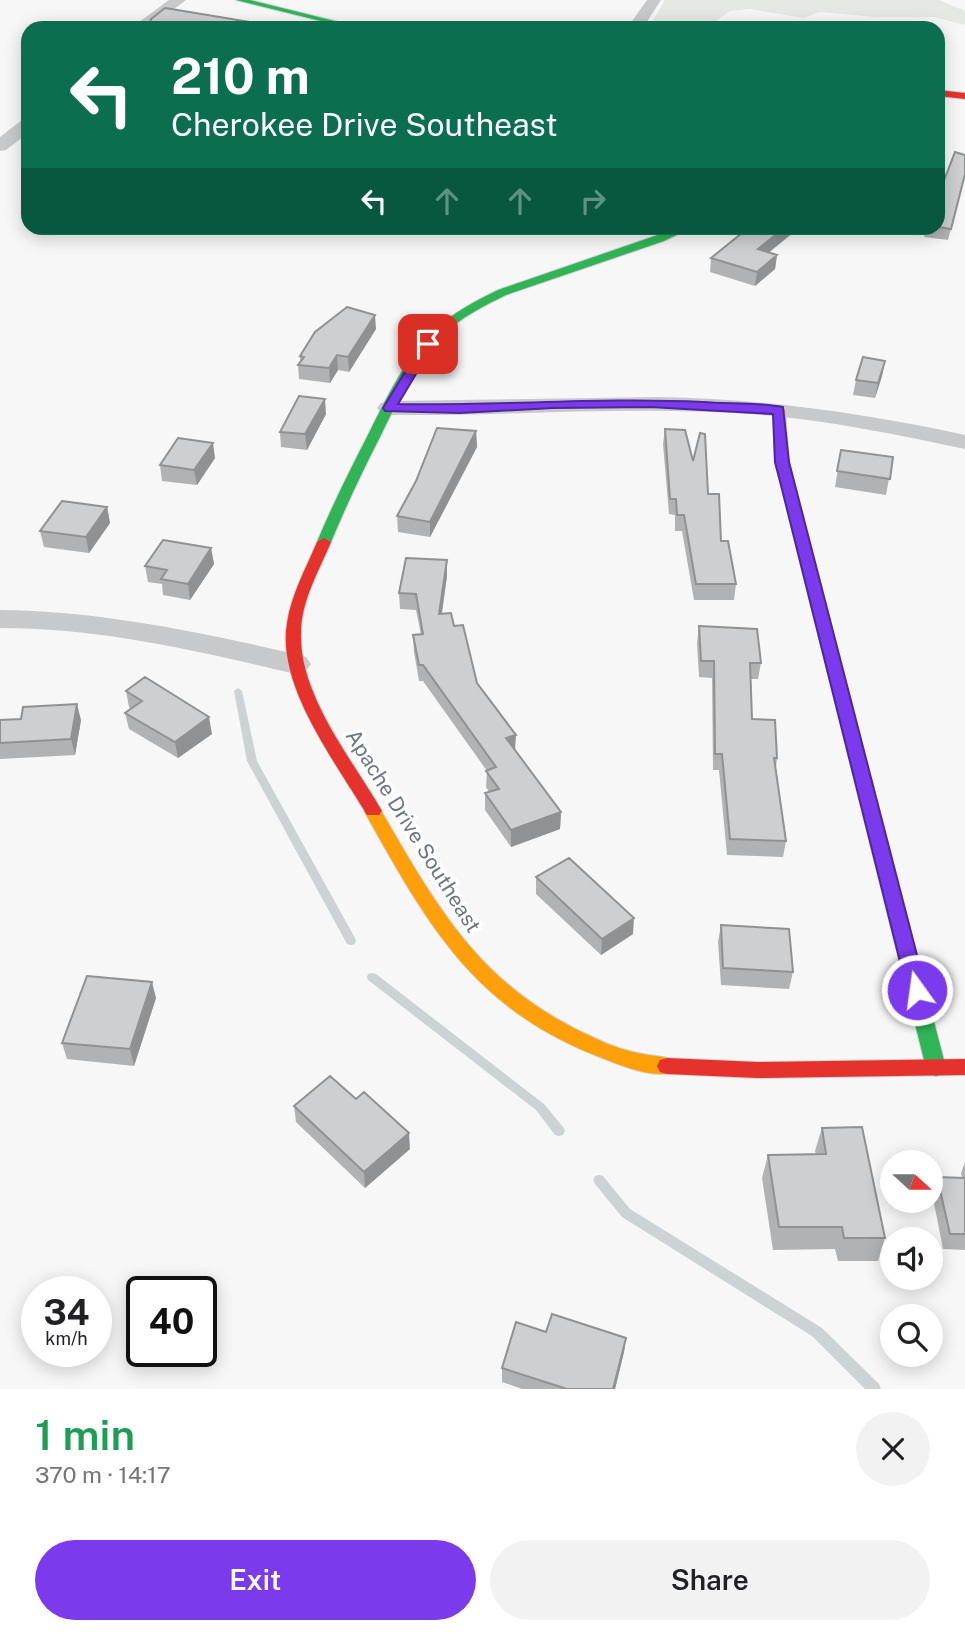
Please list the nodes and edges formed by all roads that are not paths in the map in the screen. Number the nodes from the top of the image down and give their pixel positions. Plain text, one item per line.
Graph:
1 (179, 0) edge
2 (240, 0) edge
3 (654, 0) edge
4 (149, 21) edge
5 (329, 21) edge
6 (640, 21) edge
7 (945, 94) edge
8 (965, 96) edge
9 (21, 130) edge
10 (0, 146) edge
11 (670, 235) edge
12 (389, 408) junction
13 (779, 410) junction
14 (965, 442) edge
15 (0, 619) edge
16 (296, 664) junction
17 (965, 1067) edge
18 (936, 1068) junction

1 - 4 street
2 - 5 street
3 - 6 street
7 - 8 street
9 - 10 street
11 - 12 street, Apache Drive Southeast
12 - 13 street
12 - 16 street, Apache Drive Southeast
13 - 14 street
13 - 18 street
15 - 16 street
16 - 18 street, Apache Drive Southeast
17 - 18 street, Apache Drive Southeast

